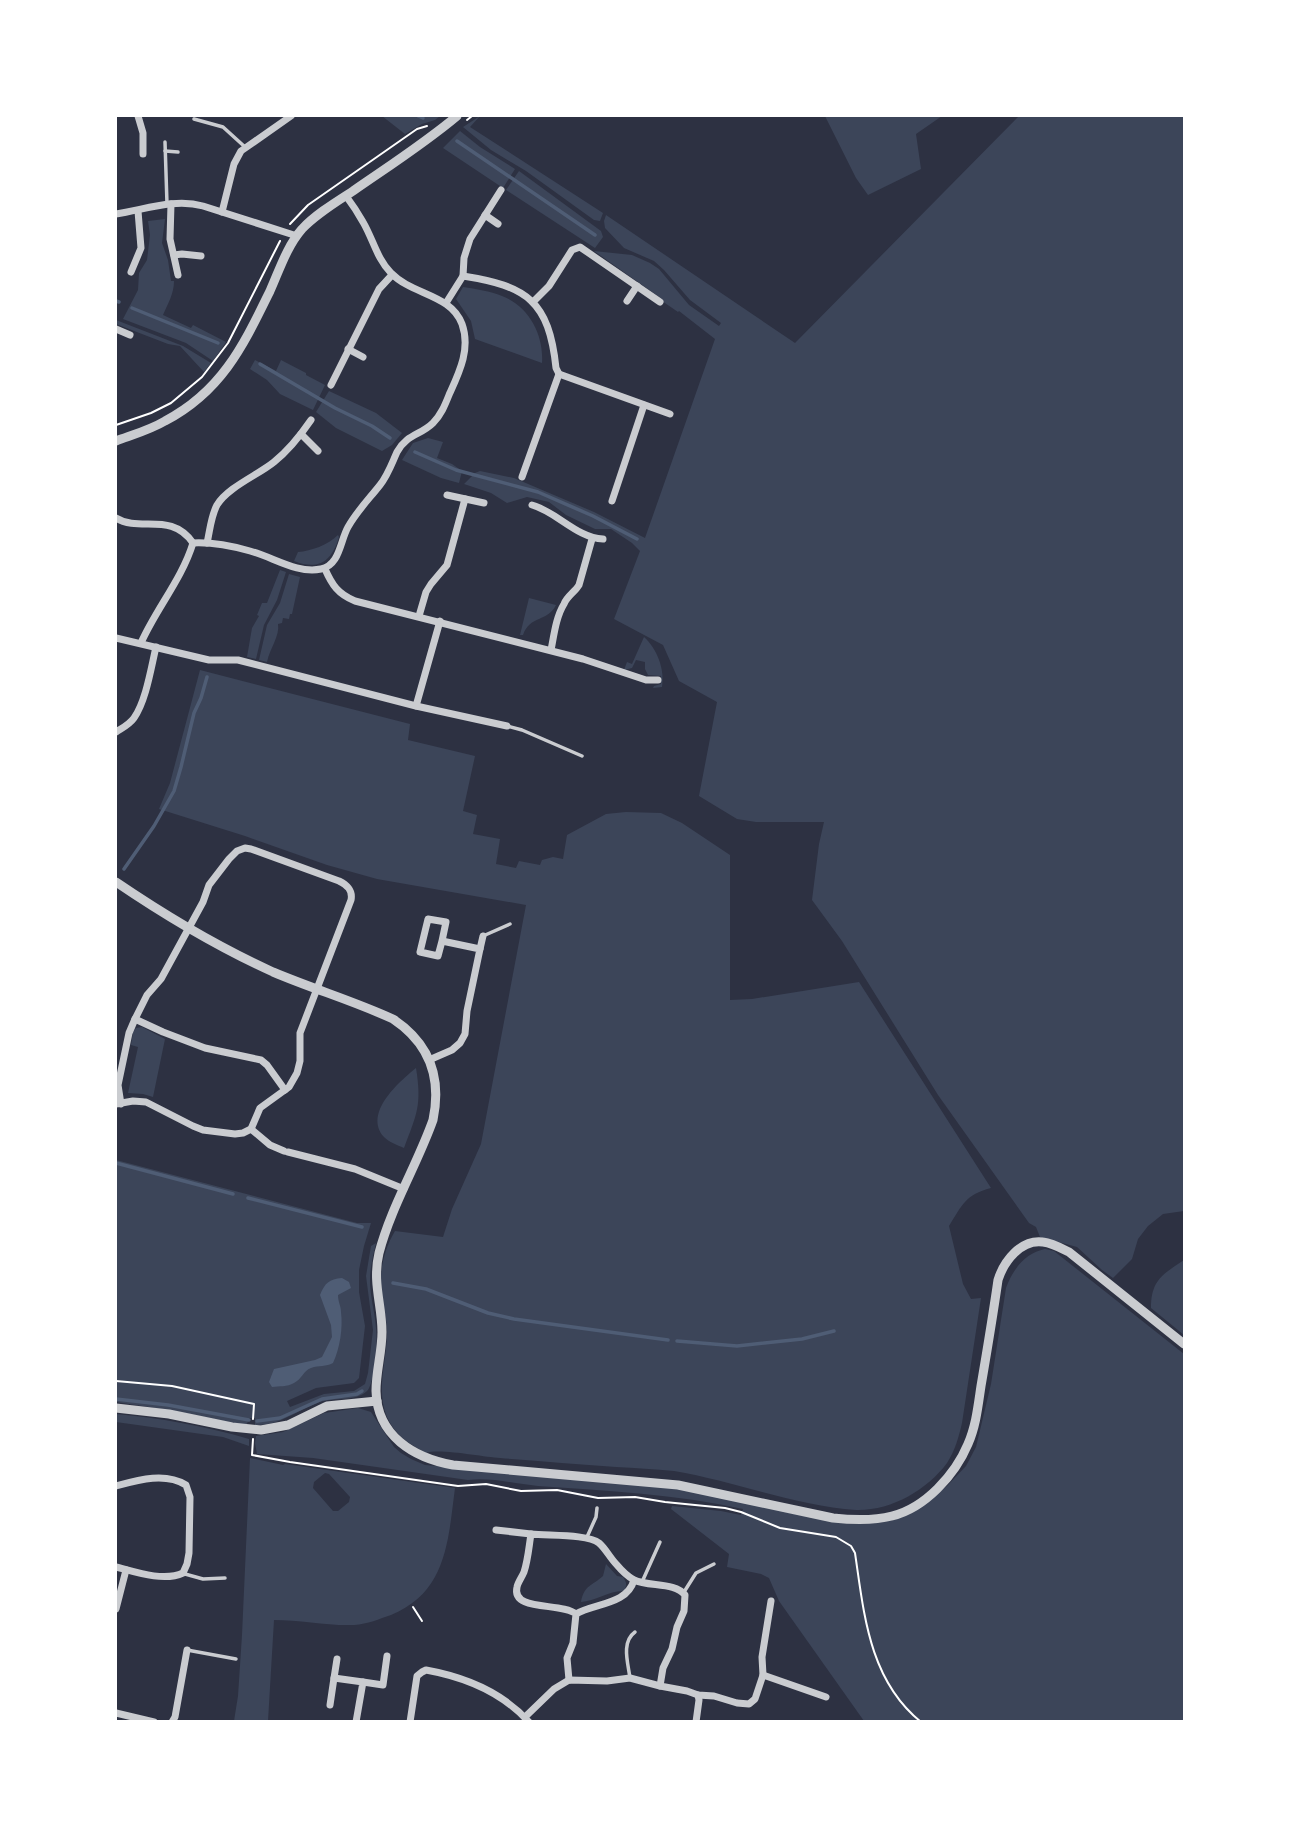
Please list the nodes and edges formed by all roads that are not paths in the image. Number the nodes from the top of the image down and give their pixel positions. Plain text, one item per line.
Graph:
1 (138, 116) edge
2 (291, 116) edge
3 (457, 116) edge
4 (194, 119) dead end
5 (165, 142) dead end
6 (245, 147) junction
7 (165, 151) junction
8 (178, 152) dead end
9 (143, 154) dead end
10 (501, 190) dead end
11 (346, 196) junction
12 (169, 204) junction
13 (138, 211) junction
14 (222, 212) junction
15 (116, 215) edge
16 (485, 215) junction
17 (498, 224) dead end
18 (297, 236) junction
19 (174, 255) junction
20 (201, 256) dead end
21 (131, 272) dead end
22 (178, 275) dead end
23 (392, 275) junction
24 (463, 275) junction
25 (637, 286) junction
26 (626, 300) dead end
27 (533, 302) junction
28 (660, 302) dead end
29 (446, 303) junction
30 (117, 333) edge
31 (130, 335) dead end
32 (348, 349) junction
33 (363, 357) dead end
34 (559, 374) junction
35 (331, 385) dead end
36 (645, 405) junction
37 (670, 414) dead end
38 (311, 420) dead end
39 (301, 435) junction
40 (116, 441) edge
41 (318, 451) dead end
42 (522, 477) dead end
43 (447, 495) dead end
44 (465, 499) junction
45 (612, 501) dead end
46 (484, 503) dead end
47 (532, 505) dead end
48 (116, 518) edge
49 (592, 539) junction
50 (603, 539) dead end
51 (207, 542) junction
52 (193, 543) junction
53 (325, 569) junction
54 (419, 617) junction
55 (440, 621) junction
56 (116, 638) edge
57 (141, 643) junction
58 (156, 647) junction
59 (551, 650) junction
60 (659, 680) dead end
61 (416, 706) junction
62 (504, 728) joint
63 (116, 732) edge
64 (582, 756) dead end
65 (116, 885) edge
66 (510, 924) dead end
67 (188, 928) junction
68 (483, 936) joint
69 (442, 941) junction
70 (480, 949) junction
71 (317, 989) junction
72 (135, 1019) junction
73 (429, 1060) junction
74 (285, 1090) junction
75 (118, 1104) edge
76 (251, 1129) junction
77 (404, 1189) junction
78 (1185, 1344) edge
79 (377, 1401) junction
80 (116, 1408) edge
81 (116, 1486) edge
82 (597, 1508) dead end
83 (496, 1530) dead end
84 (531, 1534) junction
85 (587, 1537) junction
86 (660, 1542) dead end
87 (714, 1564) dead end
88 (116, 1567) edge
89 (126, 1570) junction
90 (183, 1573) junction
91 (225, 1578) dead end
92 (637, 1582) junction
93 (684, 1592) junction
94 (771, 1601) dead end
95 (116, 1609) edge
96 (576, 1614) junction
97 (635, 1632) dead end
98 (187, 1650) joint
99 (387, 1656) dead end
100 (236, 1659) dead end
101 (337, 1659) dead end
102 (763, 1675) junction
103 (334, 1678) junction
104 (630, 1678) junction
105 (569, 1680) junction
106 (363, 1682) junction
107 (660, 1686) junction
108 (698, 1695) junction
109 (826, 1697) dead end
110 (330, 1704) dead end
111 (116, 1713) edge
112 (527, 1719) edge
113 (154, 1721) edge
114 (172, 1721) edge
115 (356, 1721) edge
116 (410, 1721) edge
117 (696, 1721) edge

1 - 9 street
2 - 6 street
3 - 11 street
4 - 6 lane
5 - 7 lane
6 - 14 street
7 - 8 lane
7 - 12 lane
10 - 16 street
11 - 18 street
11 - 23 street
12 - 13 street
12 - 14 street
12 - 19 street
13 - 15 street
13 - 21 street
14 - 18 street
16 - 17 street
16 - 24 street
18 - 40 street
19 - 20 street
19 - 22 street
23 - 29 street
23 - 32 street
24 - 27 street
24 - 29 street
25 - 26 street
25 - 27 street
25 - 28 street
27 - 34 street
29 - 53 street
30 - 31 street
32 - 33 street
32 - 35 street
34 - 36 street
34 - 42 street
36 - 37 street
36 - 45 street
38 - 39 street
39 - 41 street
39 - 51 street
43 - 44 street
44 - 46 street
44 - 54 street
47 - 49 street
48 - 52 street
49 - 50 street
49 - 59 street
51 - 52 street
51 - 53 street
52 - 57 street
53 - 54 street
54 - 55 street
55 - 59 street
55 - 61 street
56 - 57 street
57 - 58 street
58 - 61 street
58 - 63 street
59 - 60 street
61 - 62 street
62 - 64 lane
65 - 67 street
66 - 68 lane
67 - 71 street
67 - 71 street
67 - 72 street
68 - 70 street
69 - 69 street
69 - 70 street
70 - 73 street
71 - 73 street
71 - 74 street
72 - 74 street
72 - 75 street
73 - 77 street
74 - 76 street
75 - 76 street
76 - 77 street
77 - 79 street
78 - 79 street
79 - 80 street
81 - 90 street
82 - 85 lane
83 - 84 street
84 - 85 street
84 - 96 street
85 - 92 street
86 - 92 lane
87 - 93 lane
88 - 89 street
89 - 90 street
89 - 95 street
90 - 91 lane
92 - 93 street
92 - 96 street
93 - 107 street
94 - 102 street
96 - 105 street
97 - 104 lane
98 - 100 lane
98 - 114 street
99 - 106 street
101 - 103 street
102 - 108 street
102 - 109 street
103 - 106 street
103 - 110 street
104 - 105 street
104 - 107 street
105 - 112 street
106 - 115 street
107 - 108 street
108 - 117 street
111 - 113 street
112 - 116 street

